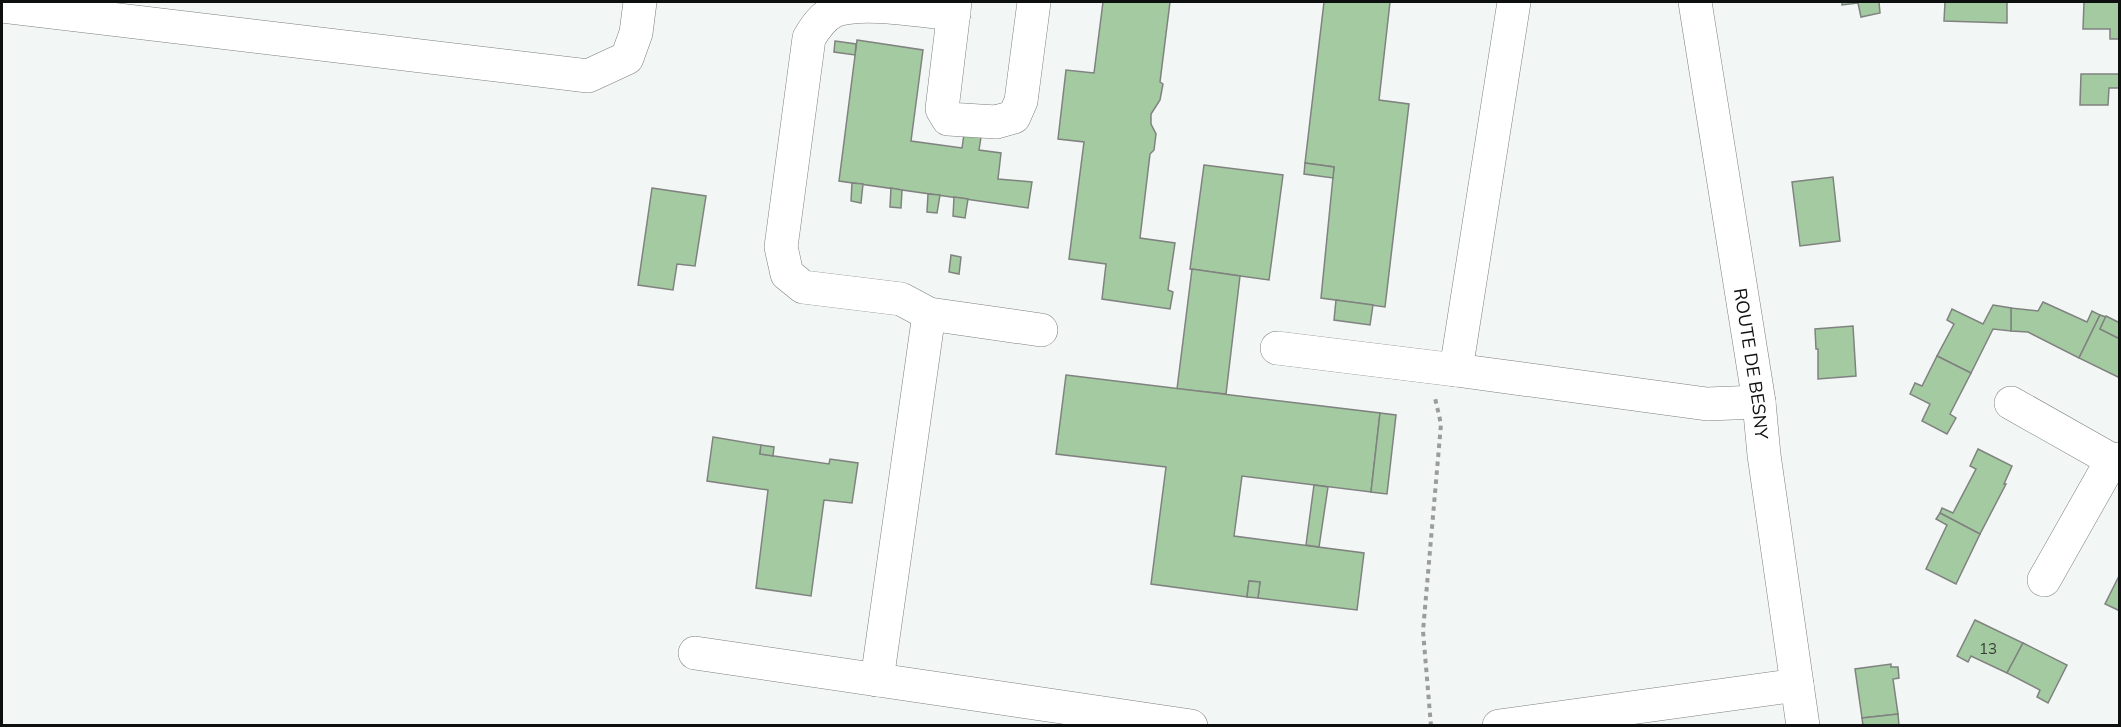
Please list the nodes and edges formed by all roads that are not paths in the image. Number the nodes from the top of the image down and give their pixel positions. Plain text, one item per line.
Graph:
1 (640, 2) edge
2 (1034, 2) edge
3 (1514, 2) edge
4 (1695, 2) edge
5 (2, 6) edge
6 (954, 8) edge
7 (929, 314) junction
8 (1041, 330) dead end
9 (1277, 348) dead end
10 (1442, 368) junction
11 (1759, 402) junction
12 (2011, 403) dead end
13 (2116, 459) edge
14 (2044, 580) dead end
15 (695, 653) dead end
16 (878, 680) junction
17 (1797, 685) junction
18 (1667, 714) edge
19 (1191, 726) edge
20 (1499, 726) edge
21 (1803, 726) edge

1 - 5 main road
2 - 6 main road
3 - 10 main road
4 - 11 main road, ROUTE DE BESNY
6 - 7 main road
7 - 8 main road
7 - 16 main road
9 - 10 main road
10 - 11 main road
11 - 17 main road, ROUTE DE BESNY
12 - 13 main road
13 - 14 main road
15 - 16 main road
16 - 19 main road
17 - 18 main road
17 - 21 main road, ROUTE DE BESNY
18 - 20 main road

